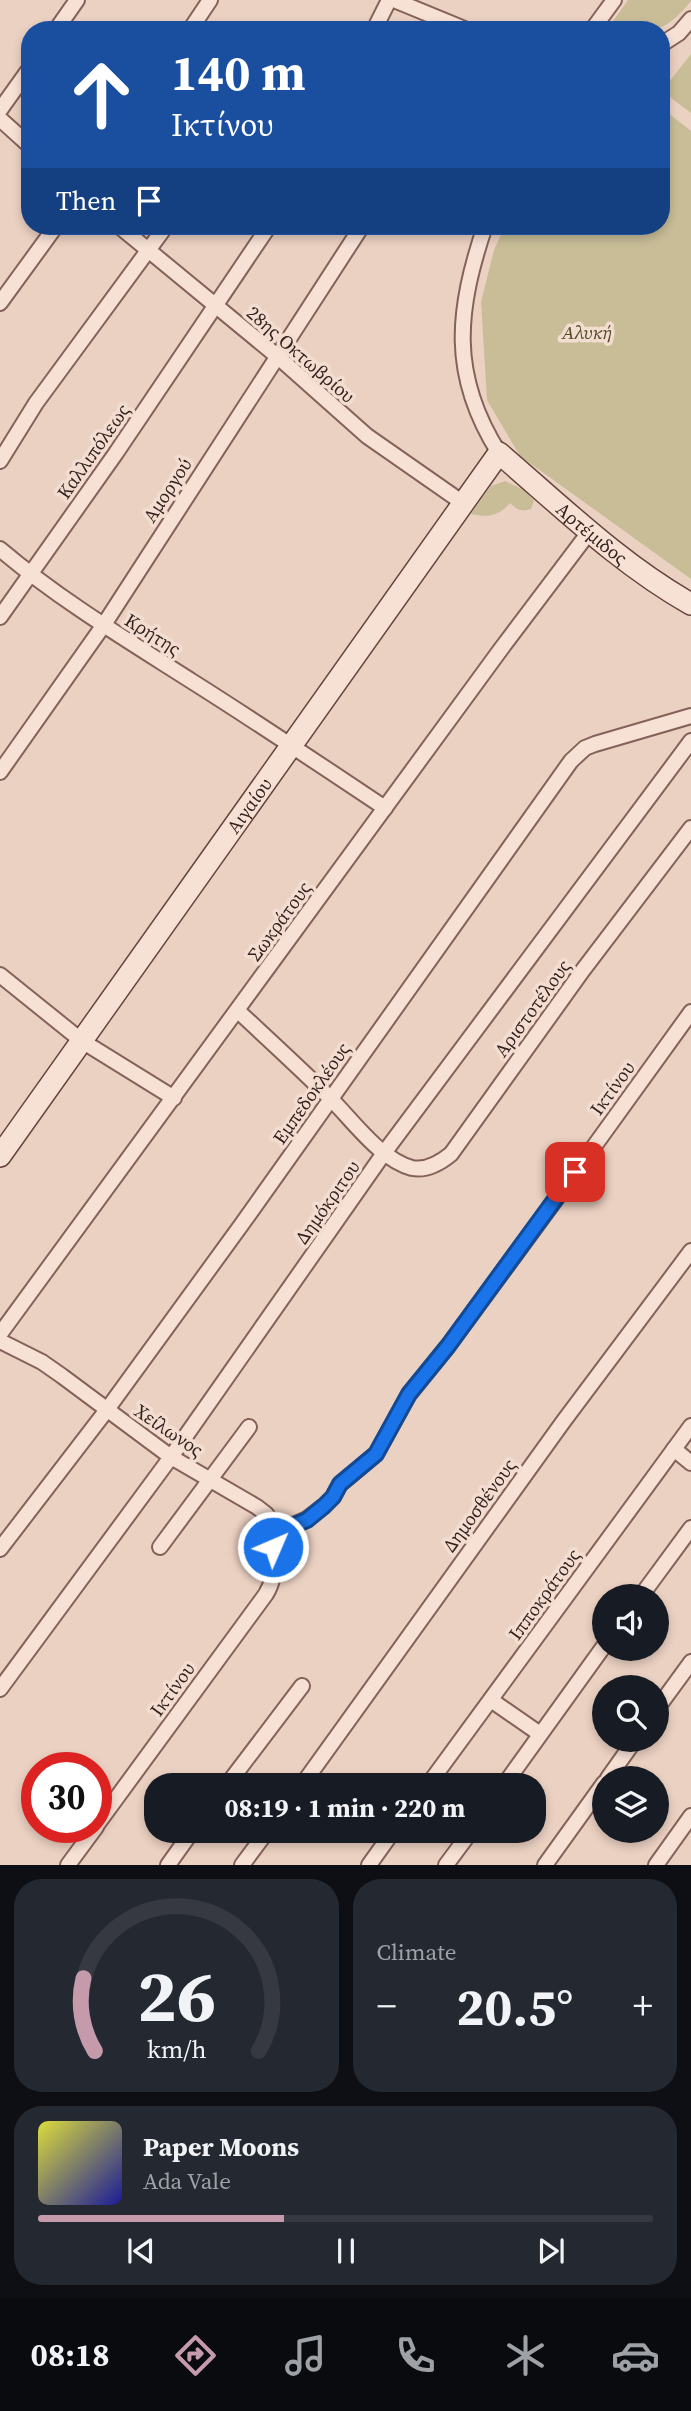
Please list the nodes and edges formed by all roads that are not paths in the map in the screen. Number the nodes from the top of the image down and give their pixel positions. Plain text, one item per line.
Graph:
1 (77, 0) edge
2 (210, 0) edge
3 (389, 0) edge
4 (394, 0) edge
5 (614, 0) edge
6 (691, 19) edge
7 (62, 21) edge
8 (196, 21) edge
9 (378, 21) edge
10 (445, 21) edge
11 (599, 21) edge
12 (670, 39) edge
13 (21, 81) edge
14 (0, 110) edge
15 (0, 119) edge
16 (21, 138) edge
17 (49, 235) edge
18 (129, 235) edge
19 (160, 235) edge
20 (261, 235) edge
21 (356, 235) edge
22 (482, 235) edge
23 (148, 251) junction
24 (0, 303) edge
25 (213, 304) junction
26 (276, 356) junction
27 (499, 453) junction
28 (0, 461) edge
29 (463, 503) junction
30 (590, 531) junction
31 (0, 548) edge
32 (29, 573) junction
33 (691, 604) edge
34 (0, 617) edge
35 (103, 626) junction
36 (691, 716) edge
37 (691, 741) edge
38 (291, 746) junction
39 (0, 772) edge
40 (385, 808) junction
41 (691, 828) edge
42 (1, 978) edge
43 (237, 1011) junction
44 (691, 1012) edge
45 (82, 1041) junction
46 (174, 1098) junction
47 (330, 1098) junction
48 (384, 1153) junction
49 (0, 1156) edge
50 (691, 1251) edge
51 (0, 1334) edge
52 (0, 1341) edge
53 (107, 1411) junction
54 (691, 1426) edge
55 (249, 1427) dead end
56 (674, 1449) junction
57 (171, 1457) junction
58 (691, 1463) edge
59 (211, 1480) junction
60 (691, 1528) edge
61 (278, 1532) junction
62 (160, 1547) dead end
63 (0, 1549) edge
64 (650, 1584) edge
65 (593, 1661) edge
66 (691, 1662) edge
67 (302, 1686) dead end
68 (0, 1689) edge
69 (669, 1692) edge
70 (491, 1700) junction
71 (540, 1734) junction
72 (236, 1773) edge
73 (311, 1773) edge
74 (437, 1773) edge
75 (512, 1773) edge
76 (592, 1800) edge
77 (112, 1805) edge
78 (691, 1816) edge
79 (84, 1843) edge
80 (184, 1843) edge
81 (258, 1843) edge
82 (385, 1843) edge
83 (462, 1843) edge
84 (68, 1865) edge
85 (169, 1865) edge
86 (242, 1865) edge
87 (369, 1865) edge
88 (446, 1865) edge
89 (545, 1865) edge
90 (656, 1865) edge

1 - 7 street
2 - 8 street
3 - 9 street
4 - 10 street
5 - 11 street
6 - 12 street
13 - 14 street
15 - 16 street
17 - 24 street
18 - 23 street, 28ης Οκτωβρίου
19 - 23 street
20 - 25 street, Καλλιπόλεως
21 - 26 street, Αμοργού
22 - 27 street
23 - 25 street, 28ης Οκτωβρίου
23 - 28 street
25 - 26 street, 28ης Οκτωβρίου
25 - 32 street, Καλλιπόλεως
26 - 29 street, 28ης Οκτωβρίου
26 - 35 street, Αμοργού
27 - 29 main road, Αιγαίου
27 - 30 main road, Αρτέμιδος
29 - 38 main road, Αιγαίου
30 - 33 main road, Αρτέμιδος
30 - 40 street, Σωκράτους
31 - 32 street, Κρήτης
32 - 34 street, Καλλιπόλεως
32 - 35 street, Κρήτης
35 - 38 street, Κρήτης
35 - 39 street, Αμοργού
36 - 47 street, Εμπεδοκλέους
37 - 48 street, Δημόκριτου
38 - 40 street, Κρήτης
38 - 45 main road, Αιγαίου
40 - 43 street, Σωκράτους
41 - 48 street, Αριστοτέλους
42 - 45 street
43 - 46 street, Σωκράτους
43 - 47 street, Αριστοτέλους
44 - 61 street, Ικτίνου
45 - 46 street
45 - 49 main road, Αιγαίου
46 - 51 street, Σωκράτους
47 - 48 street, Αριστοτέλους
47 - 53 street, Εμπεδοκλέους
48 - 57 street, Δημόκριτου
50 - 73 street, Δημοσθένους
52 - 53 street, Χείλωνος
53 - 57 street, Χείλωνος
53 - 63 street, Εμπεδοκλέους
54 - 56 street, Ιπποκράτους
55 - 59 street
56 - 58 street
56 - 70 street, Ιπποκράτους
57 - 59 street, Χείλωνος
57 - 68 street, Δημόκριτου
59 - 61 street, Χείλωνος
59 - 62 street
60 - 64 street
61 - 77 street, Ικτίνου
65 - 71 street
66 - 69 street
67 - 72 street
70 - 71 street
70 - 74 street, Ιπποκράτους
71 - 75 street
76 - 89 street
78 - 90 street
79 - 84 street, Ικτίνου
80 - 85 street
81 - 86 street
82 - 87 street
83 - 88 street

